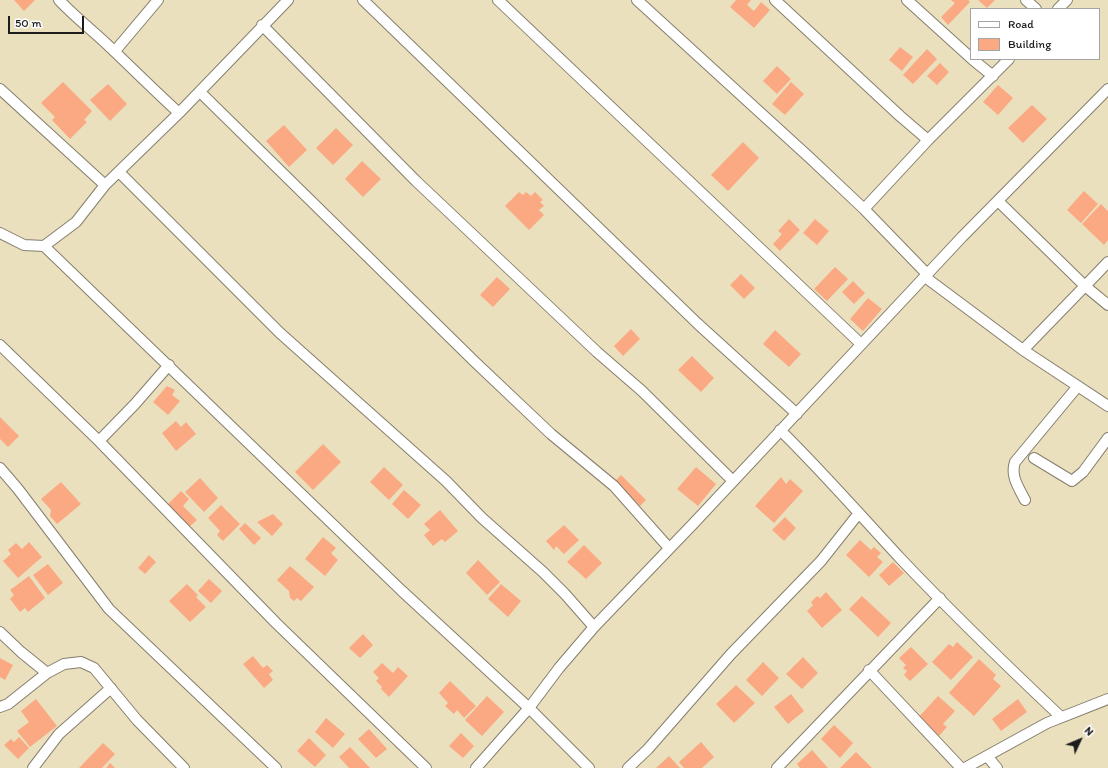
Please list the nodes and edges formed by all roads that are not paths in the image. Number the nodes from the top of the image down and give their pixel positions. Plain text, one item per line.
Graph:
1 (59, 0) edge
2 (158, 0) edge
3 (288, 0) edge
4 (363, 0) edge
5 (498, 0) edge
6 (637, 0) edge
7 (776, 0) edge
8 (907, 0) edge
9 (1026, 0) edge
10 (1066, 0) edge
11 (1035, 8) edge
12 (1059, 8) edge
13 (262, 25) junction
14 (114, 51) junction
15 (970, 58) edge
16 (972, 60) edge
17 (1008, 60) edge
18 (993, 76) junction
19 (0, 89) edge
20 (1108, 89) edge
21 (200, 92) junction
22 (180, 113) junction
23 (928, 140) junction
24 (119, 172) junction
25 (105, 185) junction
26 (998, 201) junction
27 (864, 210) junction
28 (0, 233) edge
29 (44, 246) junction
30 (1108, 262) edge
31 (925, 277) junction
32 (1085, 286) junction
33 (1108, 305) edge
34 (861, 344) junction
35 (0, 345) edge
36 (1022, 350) junction
37 (169, 365) junction
38 (1078, 386) junction
39 (1108, 406) edge
40 (797, 414) junction
41 (780, 430) junction
42 (1108, 438) edge
43 (99, 441) junction
44 (1034, 458) dead end
45 (0, 468) edge
46 (733, 481) junction
47 (1025, 500) dead end
48 (859, 513) junction
49 (669, 548) junction
50 (940, 598) junction
51 (594, 627) junction
52 (0, 632) edge
53 (869, 670) junction
54 (47, 673) junction
55 (111, 688) junction
56 (1108, 699) edge
57 (0, 707) edge
58 (529, 708) junction
59 (1061, 717) junction
60 (987, 756) junction
61 (180, 767) edge
62 (33, 768) edge
63 (276, 768) edge
64 (426, 768) edge
65 (476, 768) edge
66 (589, 768) edge
67 (628, 768) edge
68 (777, 768) edge
69 (962, 768) edge
70 (965, 768) edge
71 (997, 768) edge

1 - 14 street
2 - 14 street
3 - 13 street
4 - 40 street
5 - 34 street
6 - 27 street
7 - 23 street
8 - 15 street
9 - 11 street
10 - 12 street
13 - 21 street
13 - 46 street
14 - 22 street
16 - 18 street
17 - 18 street
18 - 23 street
19 - 25 street
20 - 26 street
21 - 22 street
21 - 49 street
22 - 24 street
23 - 27 street
24 - 25 street
24 - 51 street
25 - 29 street
26 - 31 street
26 - 32 street
27 - 31 street
28 - 29 street
29 - 37 street
30 - 32 street
31 - 34 street
31 - 36 street
32 - 33 street
32 - 36 street
34 - 40 street
35 - 43 street
36 - 38 street
37 - 43 street
37 - 58 street
38 - 39 street
38 - 47 street
40 - 41 street
41 - 46 street
41 - 48 street
42 - 44 street
43 - 64 street
45 - 63 street
46 - 49 street
48 - 50 street
48 - 67 street
49 - 51 street
50 - 53 street
50 - 59 street
51 - 58 street
52 - 54 street
53 - 68 street
53 - 69 street
54 - 55 street
54 - 57 street
55 - 61 street
55 - 62 street
56 - 59 street
58 - 65 street
58 - 66 street
59 - 60 street
60 - 70 street
60 - 71 street

